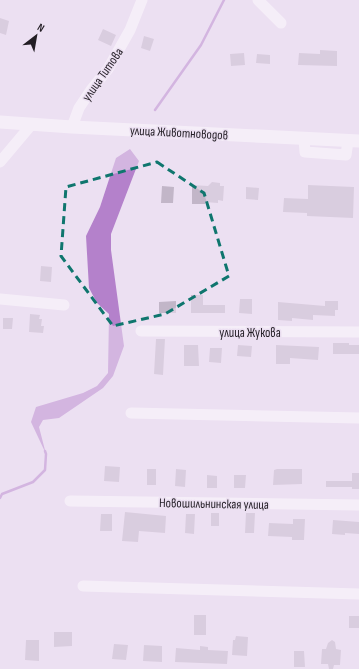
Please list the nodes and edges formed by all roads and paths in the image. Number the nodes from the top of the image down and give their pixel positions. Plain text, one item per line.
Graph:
1 (142, 0) edge
2 (258, 0) edge
3 (281, 23) dead end
4 (0, 122) edge
5 (32, 124) junction
6 (72, 127) junction
7 (354, 141) edge
8 (0, 162) edge
9 (0, 299) edge
10 (64, 305) dead end
11 (142, 331) dead end
12 (359, 332) edge
13 (131, 412) dead end
14 (359, 418) edge
15 (70, 501) dead end
16 (359, 505) edge
17 (83, 586) dead end
18 (359, 594) edge

1 - 6 street, улица Титова
2 - 3 street
4 - 5 main road, улица Животноводов
5 - 6 main road, улица Животноводов
5 - 8 street
6 - 7 main road, улица Животноводов
9 - 10 street
11 - 12 street, улица Жукова
13 - 14 street
15 - 16 street, Новошильнинская улица
17 - 18 street

